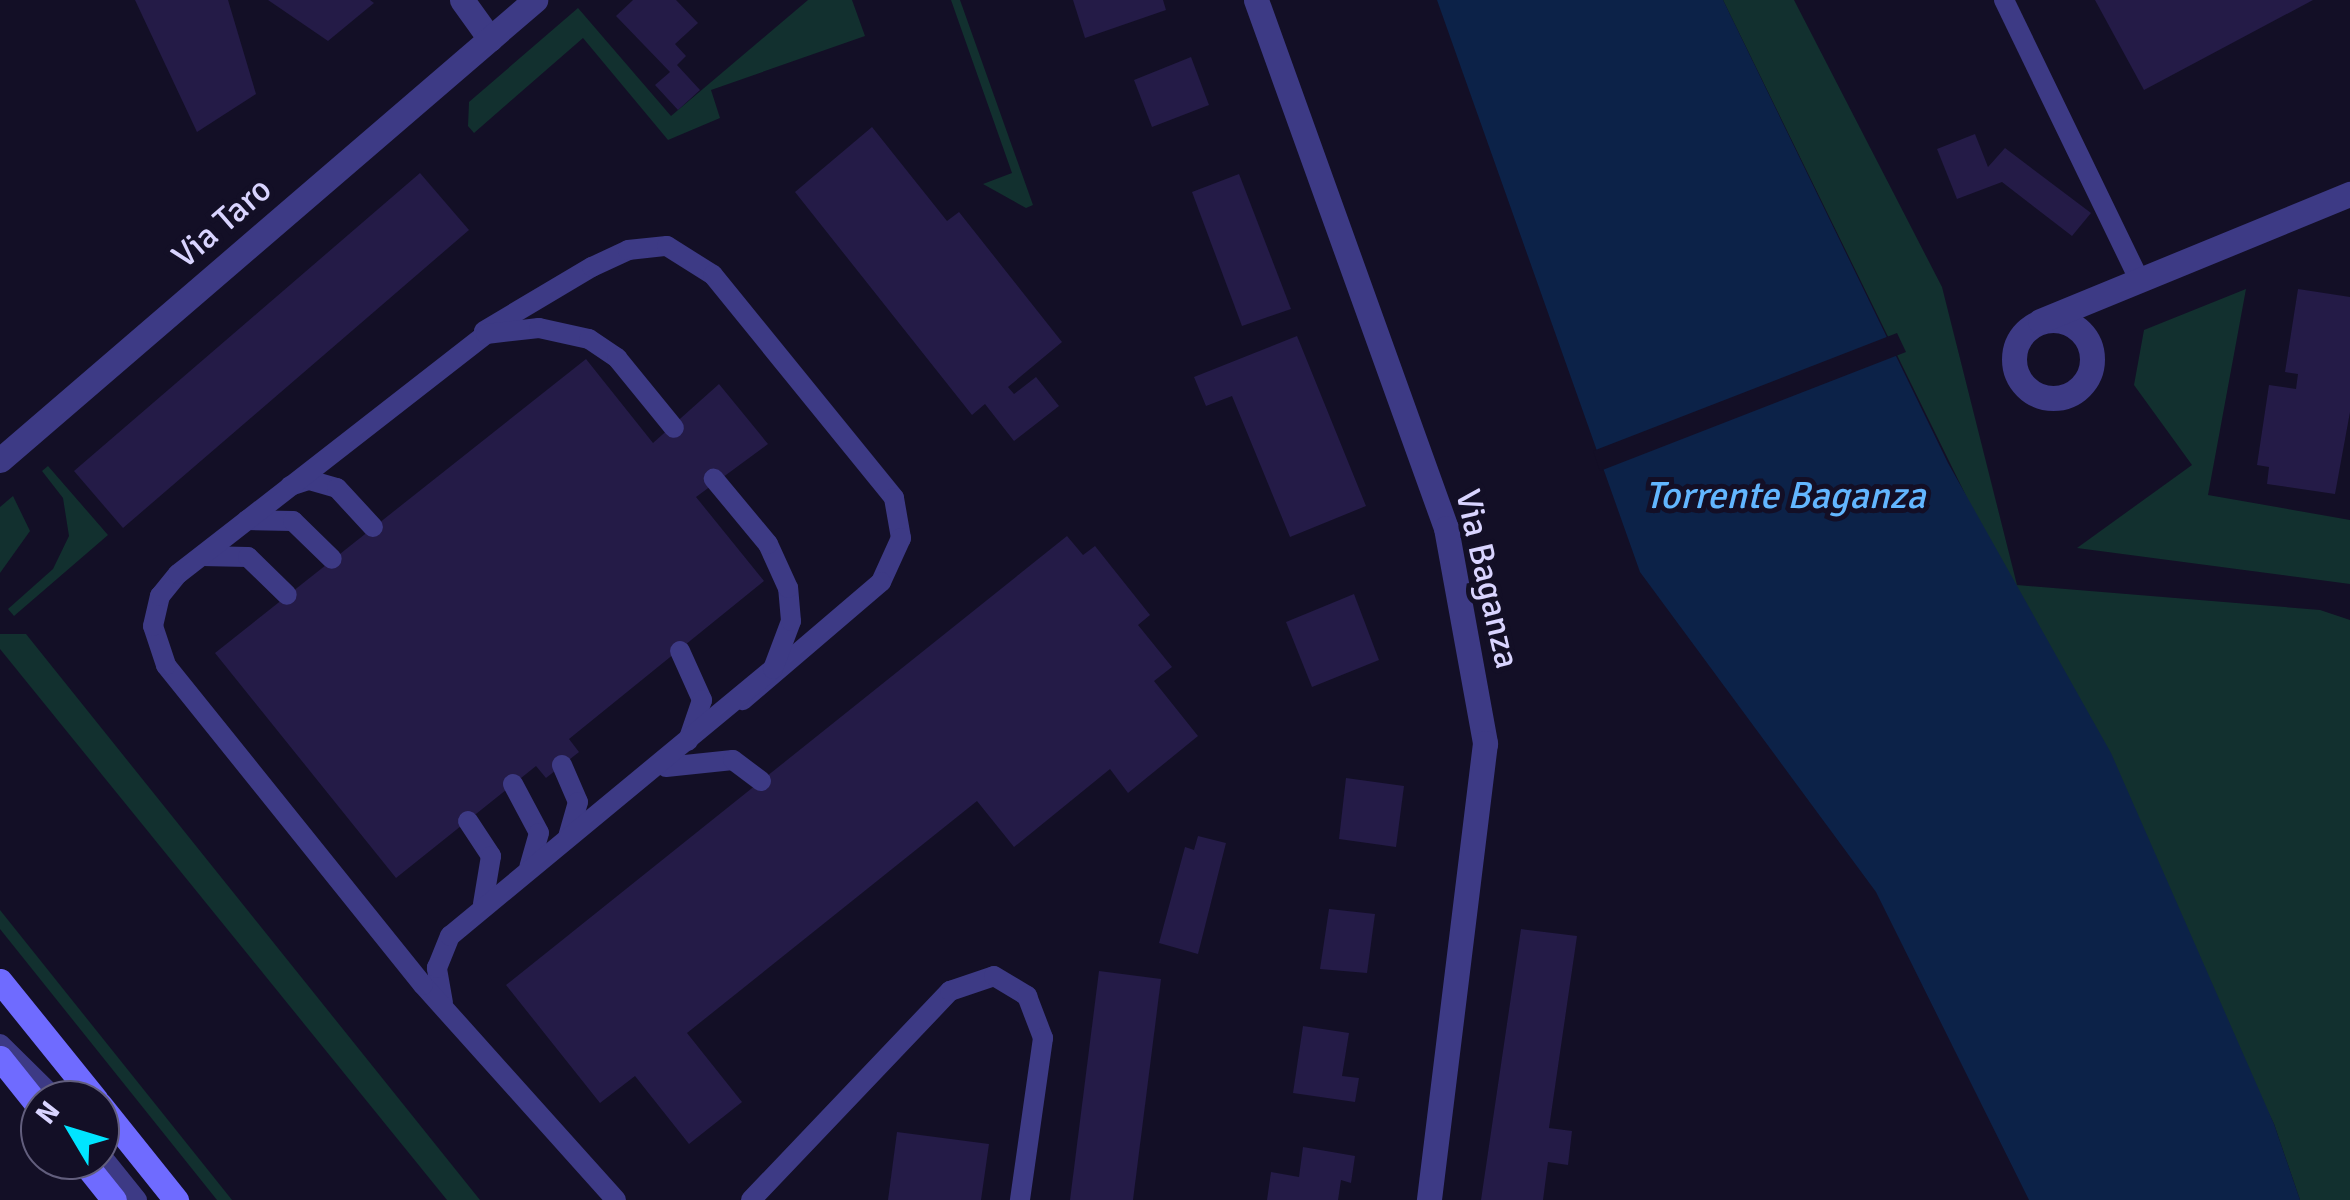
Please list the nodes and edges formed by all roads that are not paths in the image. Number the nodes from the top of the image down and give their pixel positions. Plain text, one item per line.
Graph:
1 (462, 0) edge
2 (535, 0) edge
3 (1256, 0) edge
4 (2004, 0) edge
5 (490, 39) junction
6 (2350, 194) edge
7 (2129, 286) junction
8 (2040, 321) junction
9 (2086, 337) junction
10 (460, 348) junction
11 (674, 428) dead end
12 (0, 460) edge
13 (714, 479) dead end
14 (280, 492) junction
15 (237, 526) junction
16 (372, 527) dead end
17 (332, 559) dead end
18 (192, 562) junction
19 (287, 595) dead end
20 (680, 650) dead end
21 (743, 700) junction
22 (676, 753) junction
23 (562, 765) dead end
24 (642, 780) junction
25 (761, 781) dead end
26 (513, 784) dead end
27 (468, 821) dead end
28 (556, 848) junction
29 (518, 879) junction
30 (472, 916) junction
31 (0, 981) edge
32 (0, 998) edge
33 (32, 1020) junction
34 (454, 1022) junction
35 (0, 1044) edge
36 (0, 1058) edge
37 (37, 1080) edge
38 (80, 1080) edge
39 (20, 1083) edge
40 (120, 1130) edge
41 (120, 1179) edge
42 (98, 1180) edge
43 (760, 1197) edge
44 (114, 1200) edge
45 (137, 1200) edge
46 (176, 1200) edge
47 (616, 1200) edge
48 (1020, 1200) edge
49 (1429, 1200) edge

1 - 5 street
2 - 5 street, Via Taro
3 - 49 street, Via Baganza
4 - 7 lane
5 - 12 street, Via Taro
6 - 7 street
7 - 8 street
7 - 9 street
8 - 9 street
8 - 9 street
10 - 11 lane
10 - 14 lane
10 - 21 lane
13 - 21 lane
14 - 15 lane
14 - 16 lane
15 - 17 lane
15 - 18 lane
18 - 19 lane
18 - 34 lane
20 - 22 lane
21 - 22 lane
22 - 24 lane
23 - 28 lane
24 - 25 lane
24 - 28 lane
26 - 29 lane
27 - 30 lane
28 - 29 lane
29 - 30 lane
30 - 34 lane
31 - 33 street
32 - 33 lane
33 - 38 street
34 - 47 lane
35 - 37 lane
36 - 39 street
40 - 46 street
41 - 45 lane
42 - 44 street
43 - 48 lane

